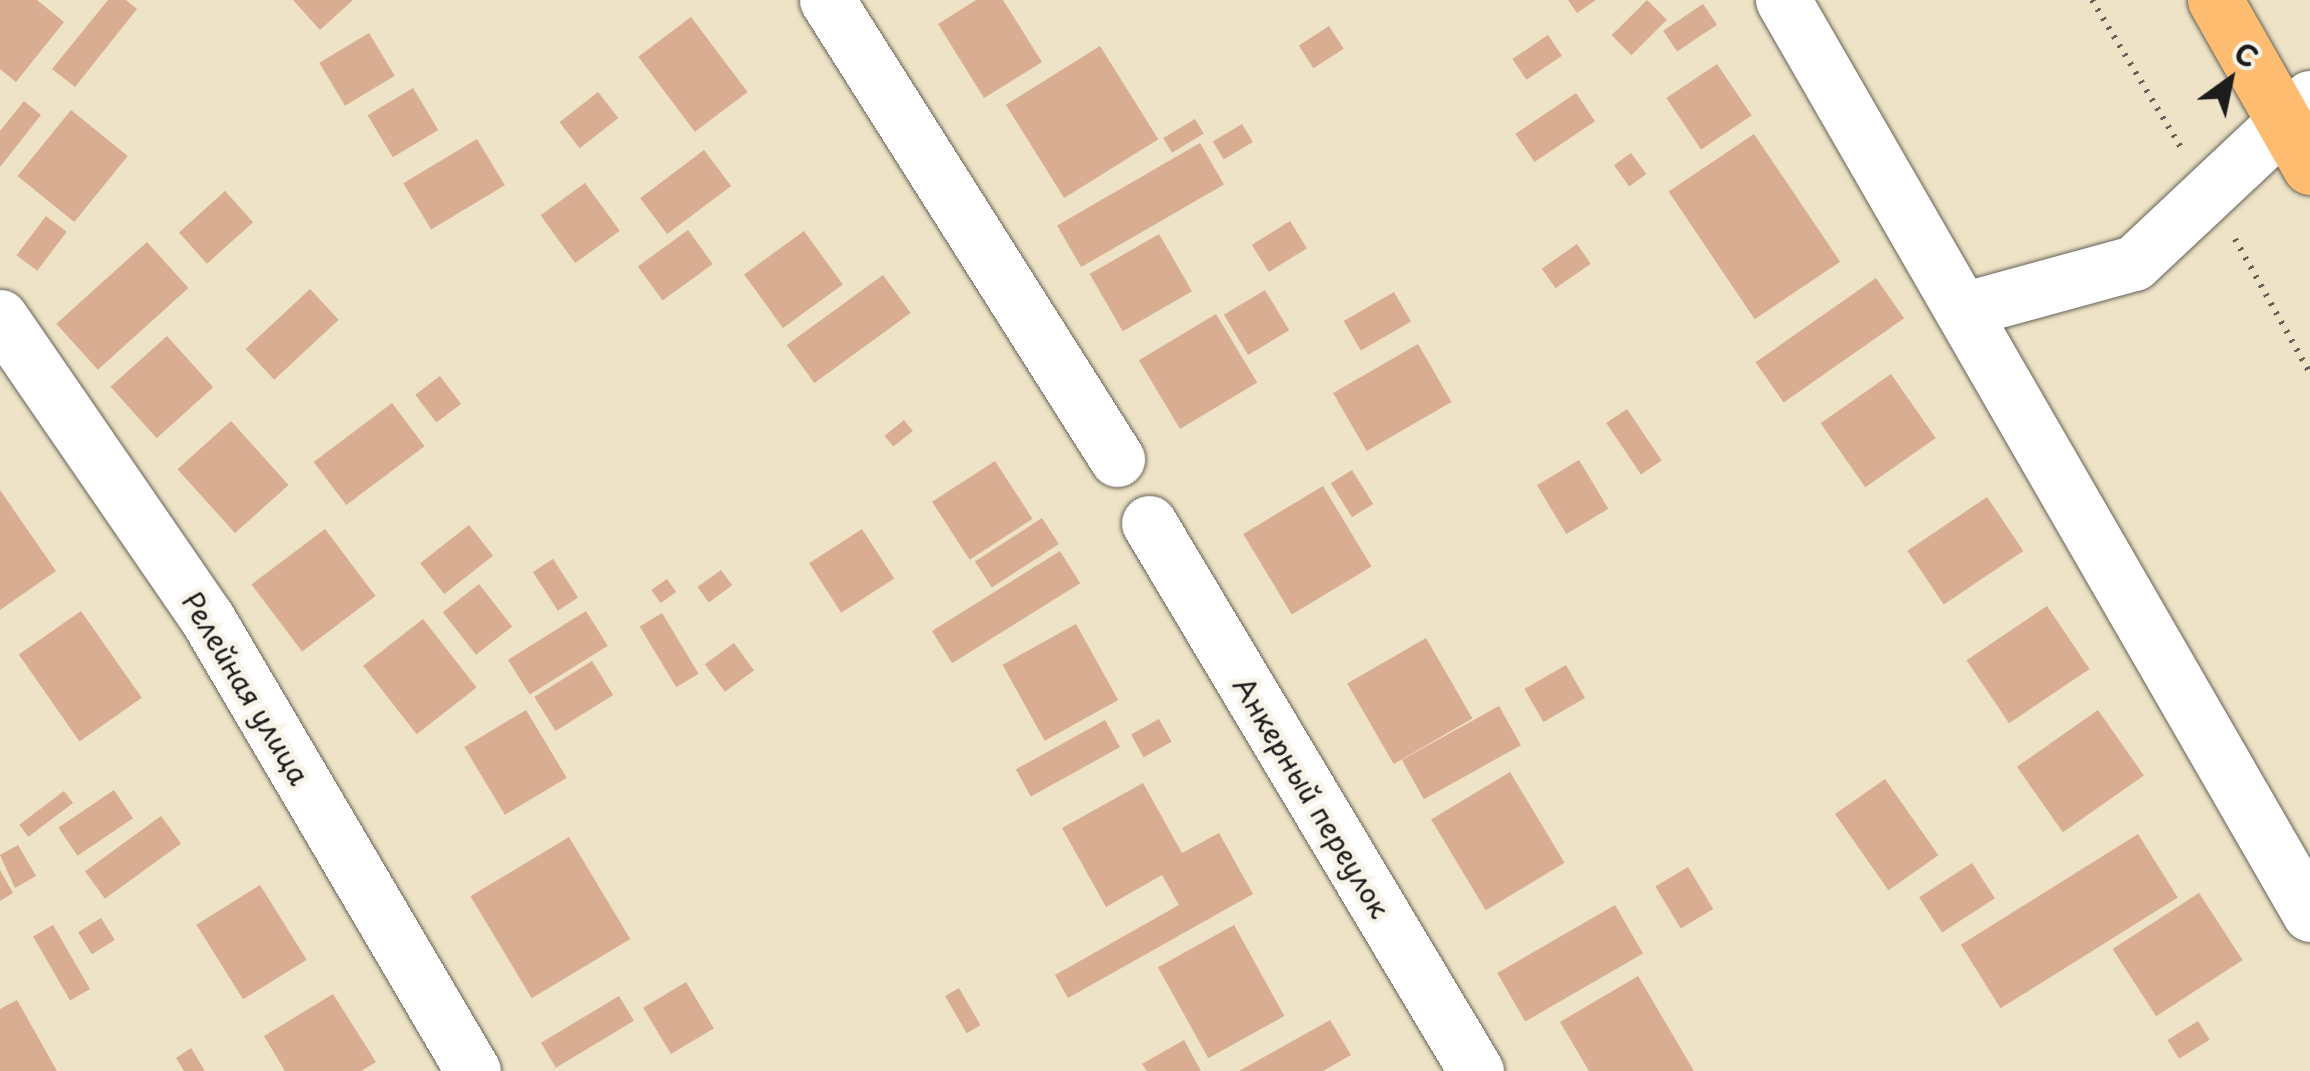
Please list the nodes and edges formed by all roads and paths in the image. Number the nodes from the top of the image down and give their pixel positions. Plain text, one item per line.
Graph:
1 (827, 0) edge
2 (1783, 0) edge
3 (2215, 0) edge
4 (2301, 129) edge
5 (1962, 310) junction
6 (0, 317) edge
7 (1117, 458) dead end
8 (1148, 522) dead end
9 (2310, 914) edge
10 (473, 1071) edge
11 (1476, 1071) edge

1 - 7 street
2 - 5 street
3 - 4 main road
4 - 5 street
5 - 9 street
6 - 10 street, Релейная улица
8 - 11 street, Анкерный переулок

